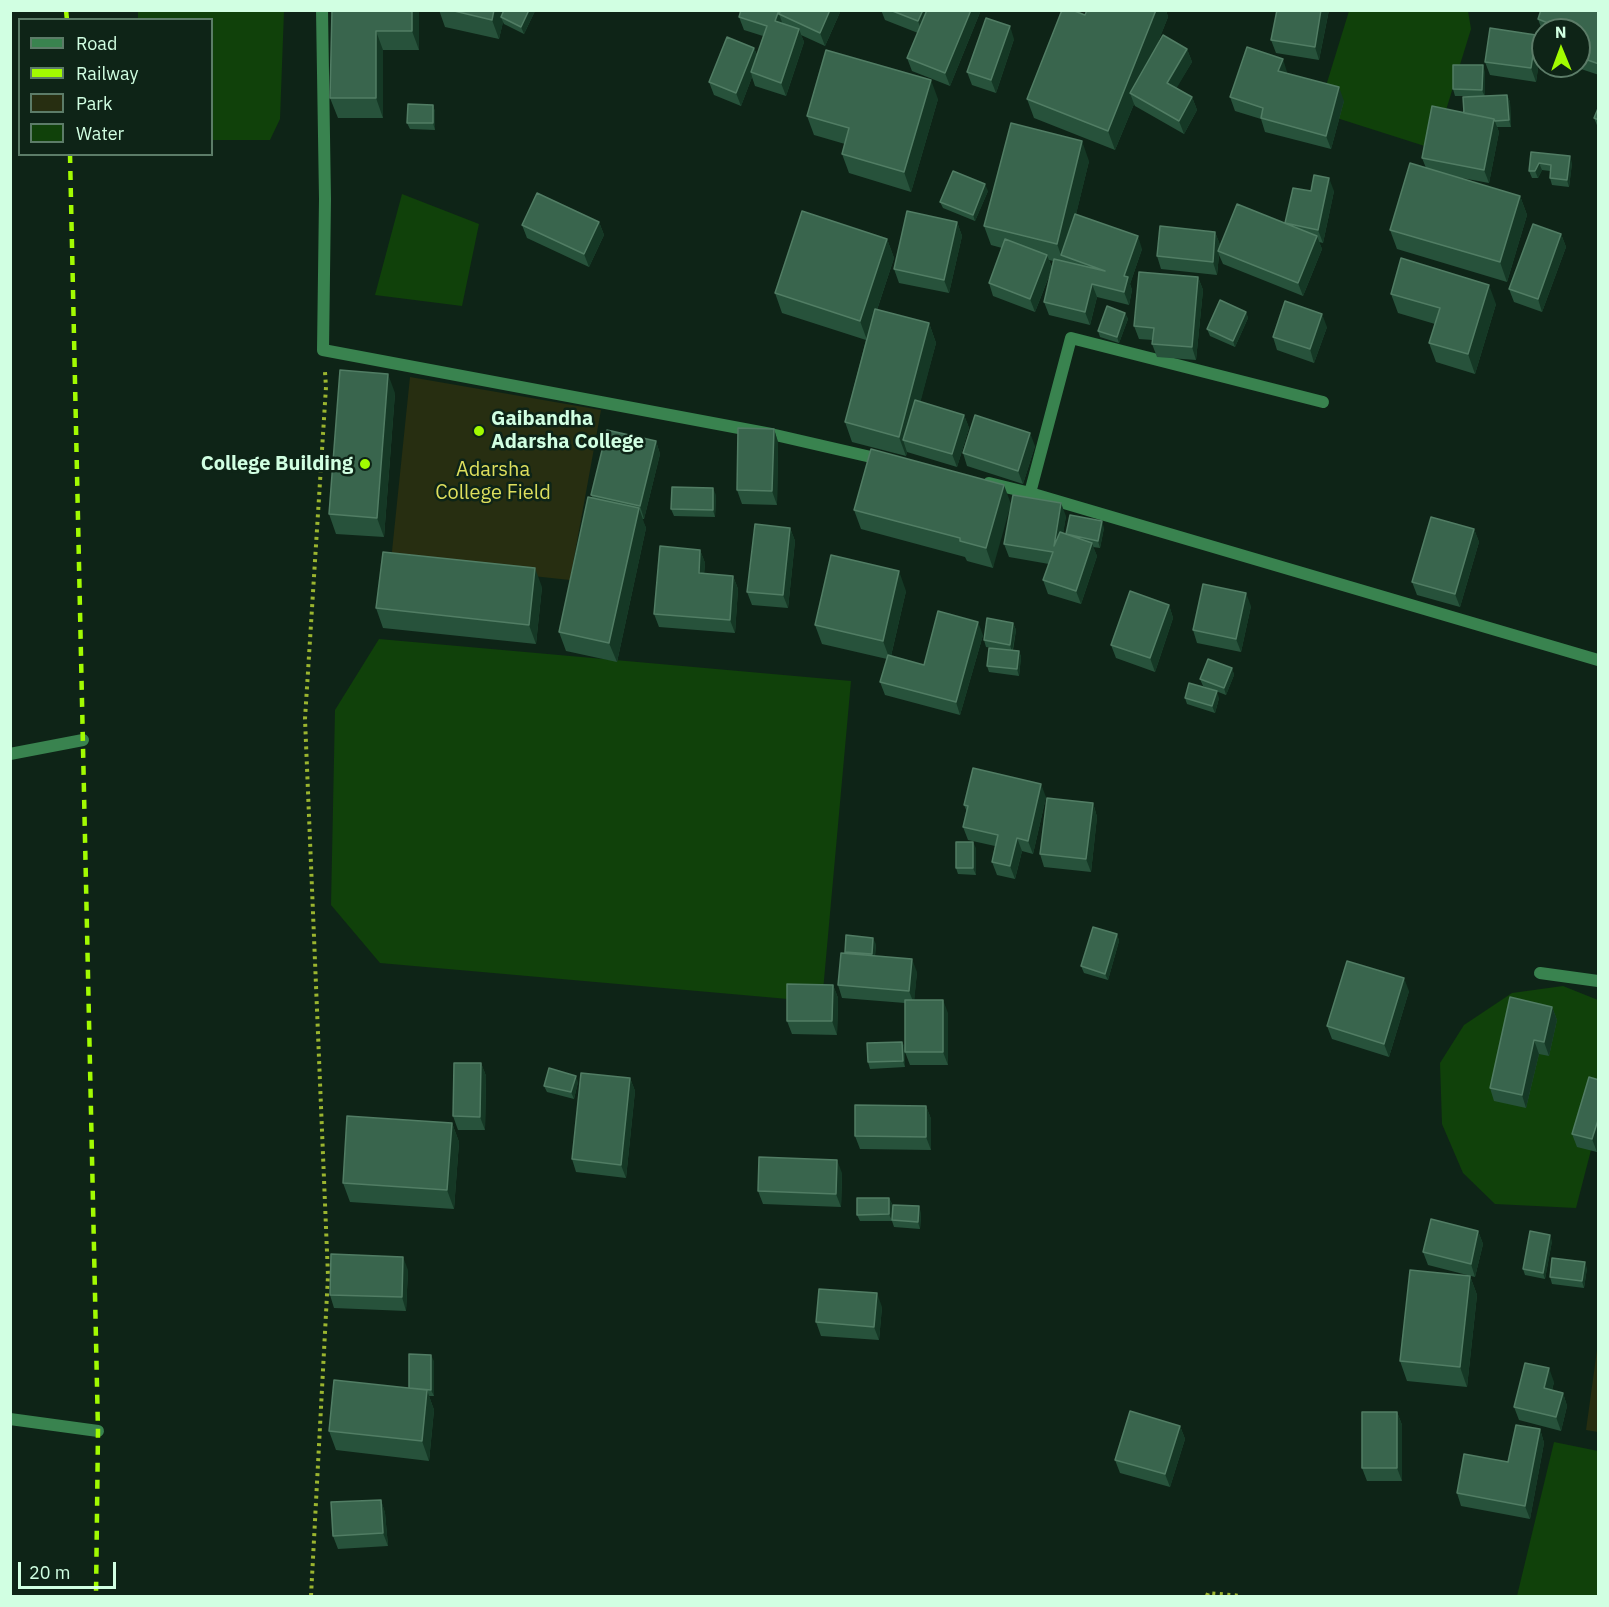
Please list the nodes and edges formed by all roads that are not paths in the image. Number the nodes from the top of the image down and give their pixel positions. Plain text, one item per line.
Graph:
1 (322, 10) edge
2 (1323, 402) dead end
3 (895, 462) edge
4 (973, 480) edge
5 (1030, 493) junction
6 (1599, 660) edge
7 (83, 740) dead end
8 (10, 754) edge
9 (1540, 973) dead end
10 (1599, 981) edge
11 (10, 1419) edge
12 (98, 1431) dead end

1 - 3 street
2 - 5 street
4 - 5 street
5 - 6 street
7 - 8 street
9 - 10 street
11 - 12 street

